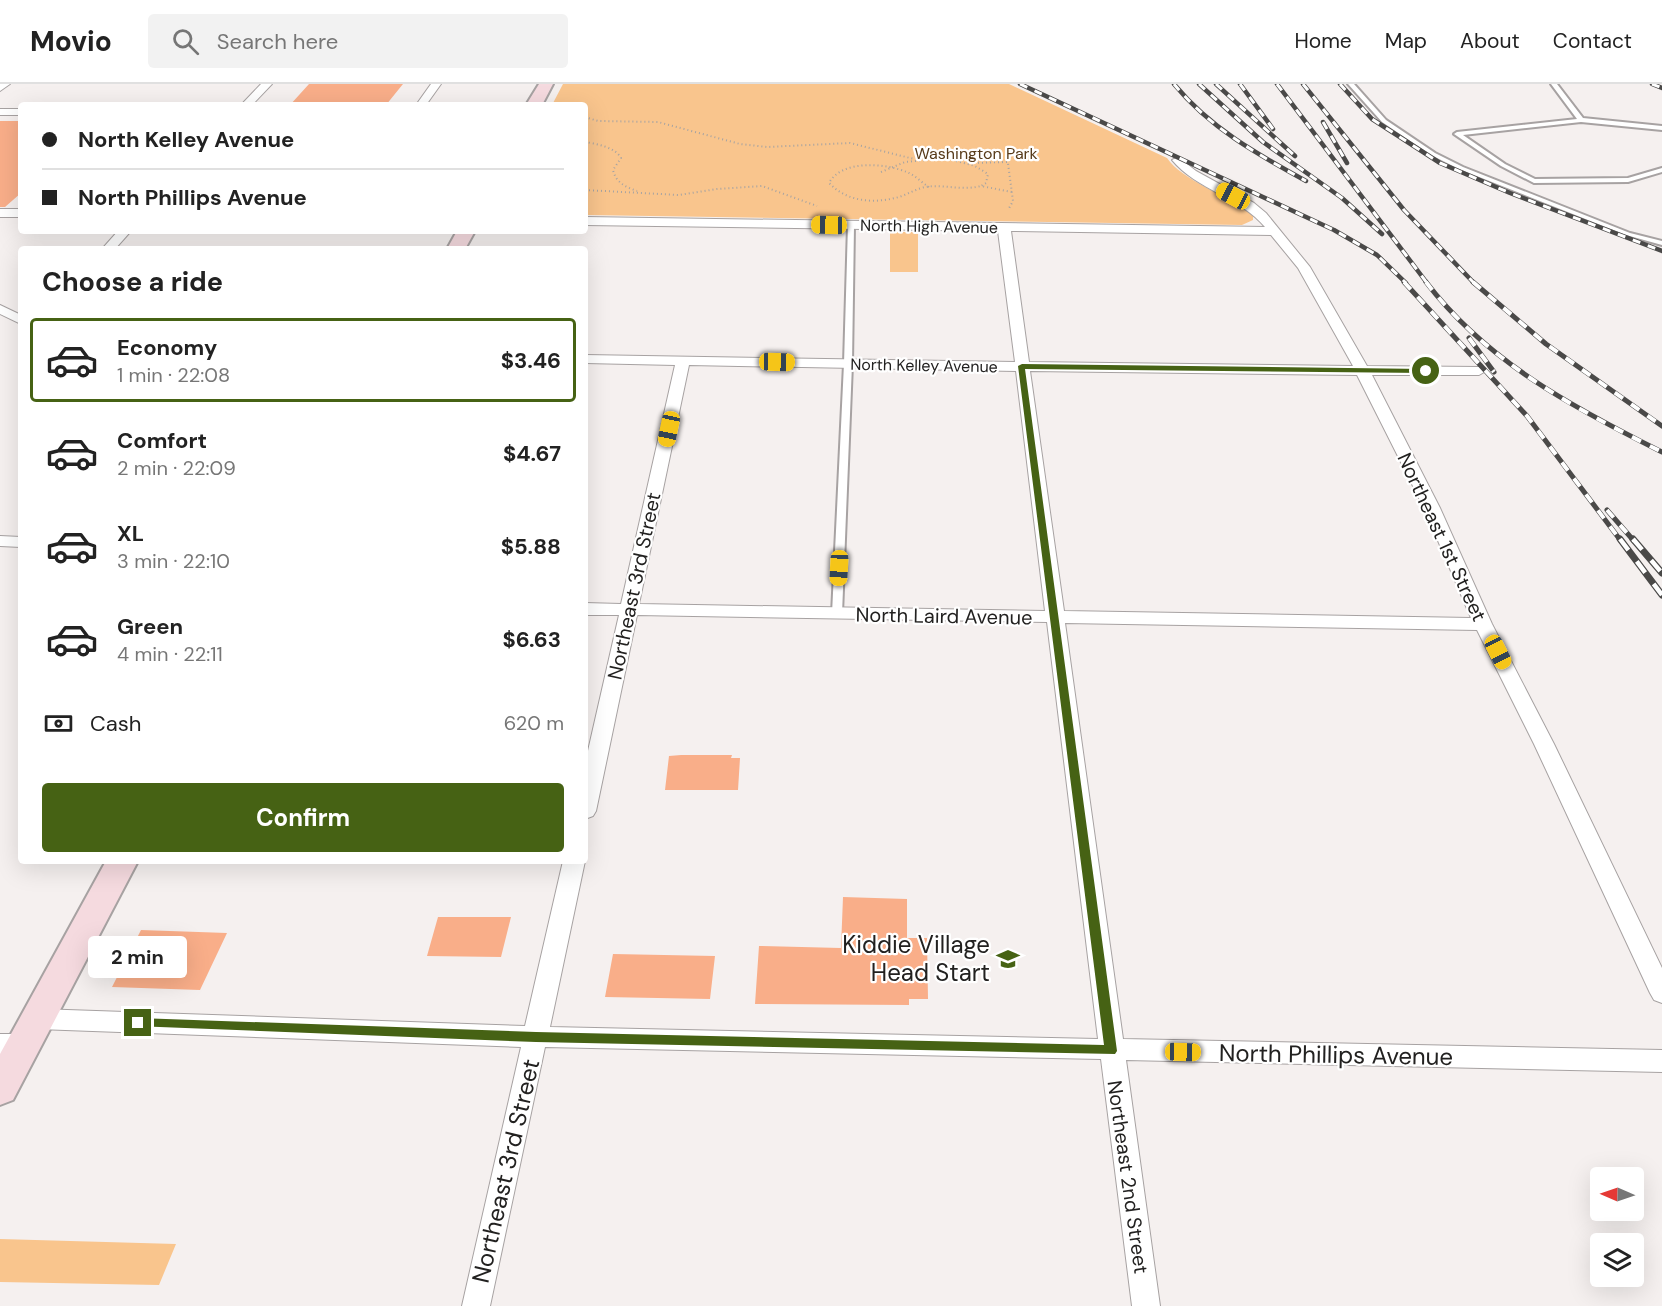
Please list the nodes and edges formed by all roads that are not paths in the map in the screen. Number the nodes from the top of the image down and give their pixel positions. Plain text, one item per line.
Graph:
1 (5, 84) edge
2 (267, 84) edge
3 (436, 84) edge
4 (546, 84) edge
5 (1351, 84) edge
6 (1554, 84) edge
7 (0, 88) edge
8 (249, 102) edge
9 (423, 102) edge
10 (536, 102) edge
11 (0, 112) edge
12 (18, 112) edge
13 (1581, 120) junction
14 (1662, 128) edge
15 (1178, 160) dead end
16 (1662, 170) edge
17 (0, 213) edge
18 (18, 213) edge
19 (588, 221) edge
20 (1003, 221) junction
21 (851, 225) junction
22 (1272, 231) junction
23 (122, 234) edge
24 (1662, 243) edge
25 (111, 246) edge
26 (12, 312) edge
27 (0, 326) edge
28 (588, 359) edge
29 (683, 361) junction
30 (848, 364) junction
31 (1022, 366) junction
32 (1479, 370) dead end
33 (1363, 372) junction
34 (0, 541) edge
35 (18, 542) edge
36 (588, 609) edge
37 (629, 610) junction
38 (837, 614) junction
39 (1055, 618) junction
40 (1483, 624) junction
41 (588, 797) edge
42 (120, 864) edge
43 (573, 864) edge
44 (1662, 993) edge
45 (21, 1036) edge
46 (536, 1037) junction
47 (1111, 1051) junction
48 (1662, 1061) edge
49 (0, 1089) edge
50 (476, 1306) edge
51 (1146, 1306) edge

1 - 7 street
2 - 8 street
3 - 9 street
4 - 10 main road
5 - 24 lane
6 - 13 lane
11 - 12 street
13 - 14 lane
13 - 16 lane
15 - 22 street, Northeast 1st Street
17 - 18 street
19 - 21 street, North High Avenue
20 - 21 street, North High Avenue
20 - 22 street, North High Avenue
20 - 31 street, Northeast 2nd Street
21 - 30 lane
22 - 33 street, Northeast 1st Street
23 - 25 street
26 - 27 street
28 - 29 street, North Kelley Avenue
29 - 30 street, North Kelley Avenue
29 - 37 street, Northeast 3rd Street
30 - 31 street, North Kelley Avenue
30 - 38 lane
31 - 33 street, North Kelley Avenue
31 - 39 street, Northeast 2nd Street
32 - 33 street, North Kelley Avenue
33 - 40 street, Northeast 1st Street
34 - 35 street
36 - 37 street, North Laird Avenue
37 - 38 street, North Laird Avenue
37 - 41 street, Northeast 3rd Street
38 - 39 street, North Laird Avenue
39 - 40 street, North Laird Avenue
39 - 47 street, Northeast 2nd Street
40 - 44 street, Northeast 1st Street
42 - 45 main road
43 - 46 street, Northeast 3rd Street
45 - 46 street, North Phillips Avenue
45 - 49 main road
46 - 47 street, North Phillips Avenue
46 - 50 street, Northeast 3rd Street
47 - 48 street, North Phillips Avenue
47 - 51 street, Northeast 2nd Street

